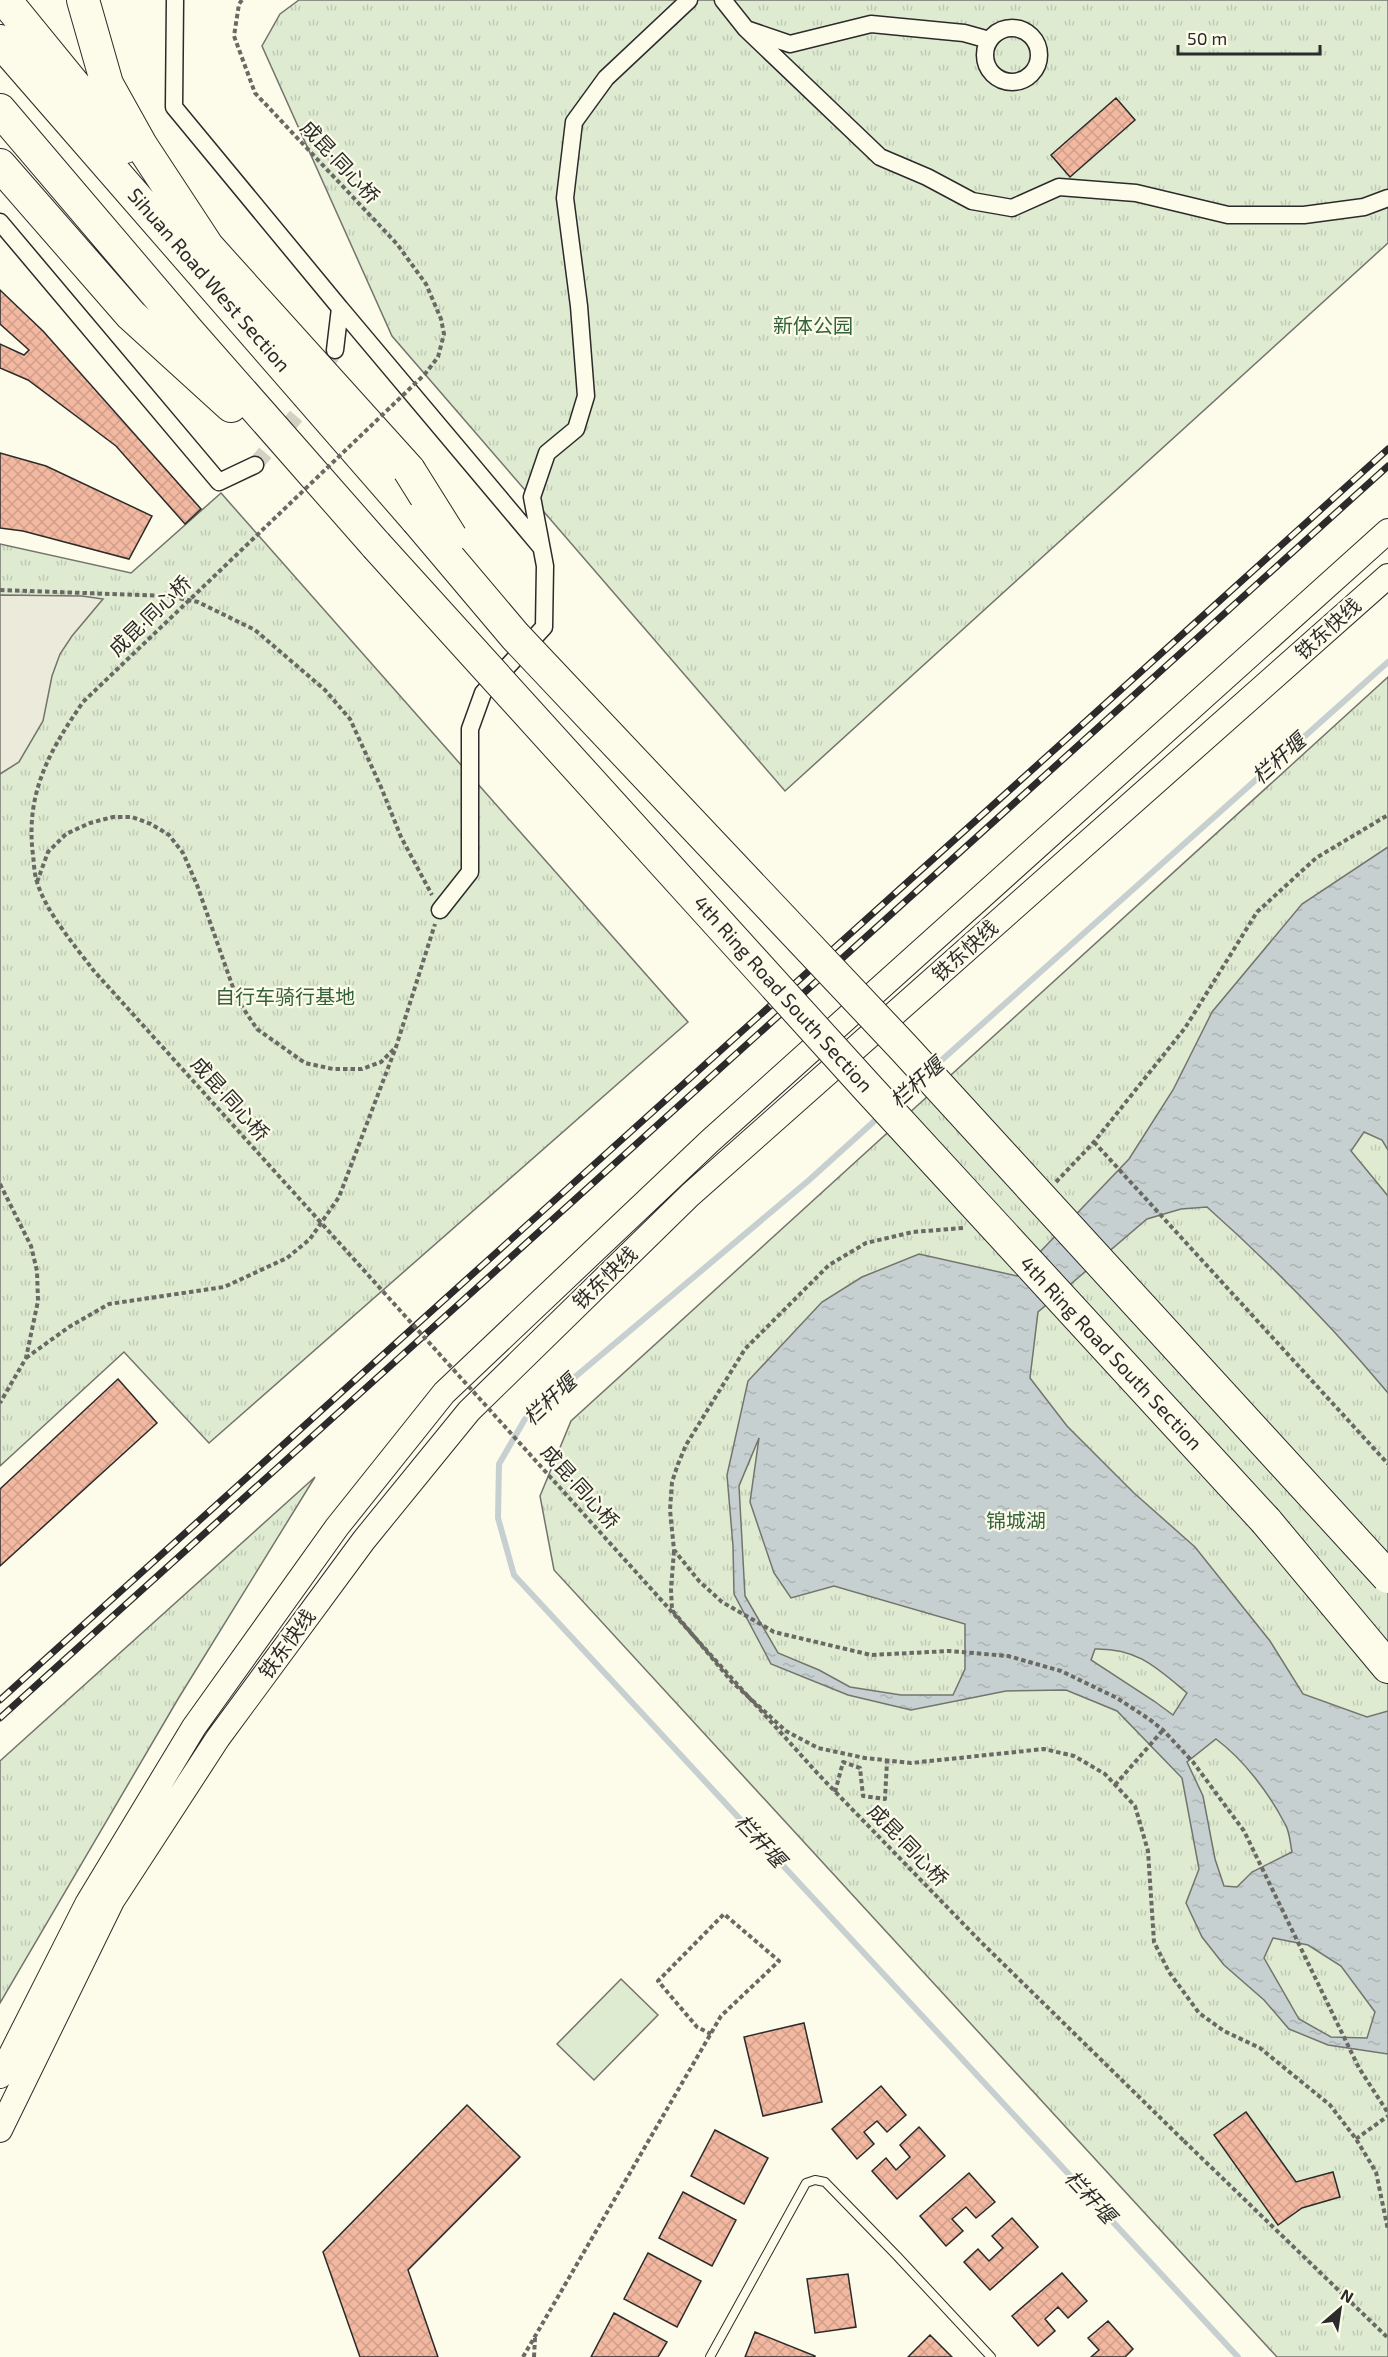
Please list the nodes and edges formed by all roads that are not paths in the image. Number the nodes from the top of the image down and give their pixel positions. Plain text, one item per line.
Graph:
1 (5, 0) edge
2 (83, 0) edge
3 (175, 0) edge
4 (689, 0) edge
5 (723, 0) edge
6 (746, 29) junction
7 (0, 40) edge
8 (989, 40) dead end
9 (0, 110) edge
10 (0, 165) edge
11 (1388, 198) edge
12 (0, 222) edge
13 (208, 247) junction
14 (340, 308) junction
15 (335, 350) tunnel mouth
16 (255, 465) tunnel mouth
17 (344, 510) junction
18 (1388, 531) edge
19 (542, 549) junction
20 (1388, 576) edge
21 (515, 636) junction
22 (440, 910) road end
23 (1266, 1521) junction
24 (1388, 1577) edge
25 (1388, 1652) edge
26 (1388, 1667) edge
27 (0, 2076) edge
28 (0, 2130) edge
29 (710, 2357) edge
30 (991, 2357) edge

1 - 13 highway
2 - 13 highway
3 - 14 street
4 - 19 street
5 - 6 street
6 - 8 street
6 - 11 street
7 - 21 highway, Sihuan Road West Section, bridge
9 - 17 highway
10 - 17 highway
12 - 16 street
13 - 21 highway, bridge
14 - 15 street
14 - 19 street
17 - 23 highway, 4th Ring Road South Section, bridge
18 - 27 main road, 铁东快线
19 - 22 street
20 - 28 main road, 铁东快线
21 - 24 highway, bridge
23 - 25 highway, 4th Ring Road South Section
23 - 26 highway
29 - 30 lane

